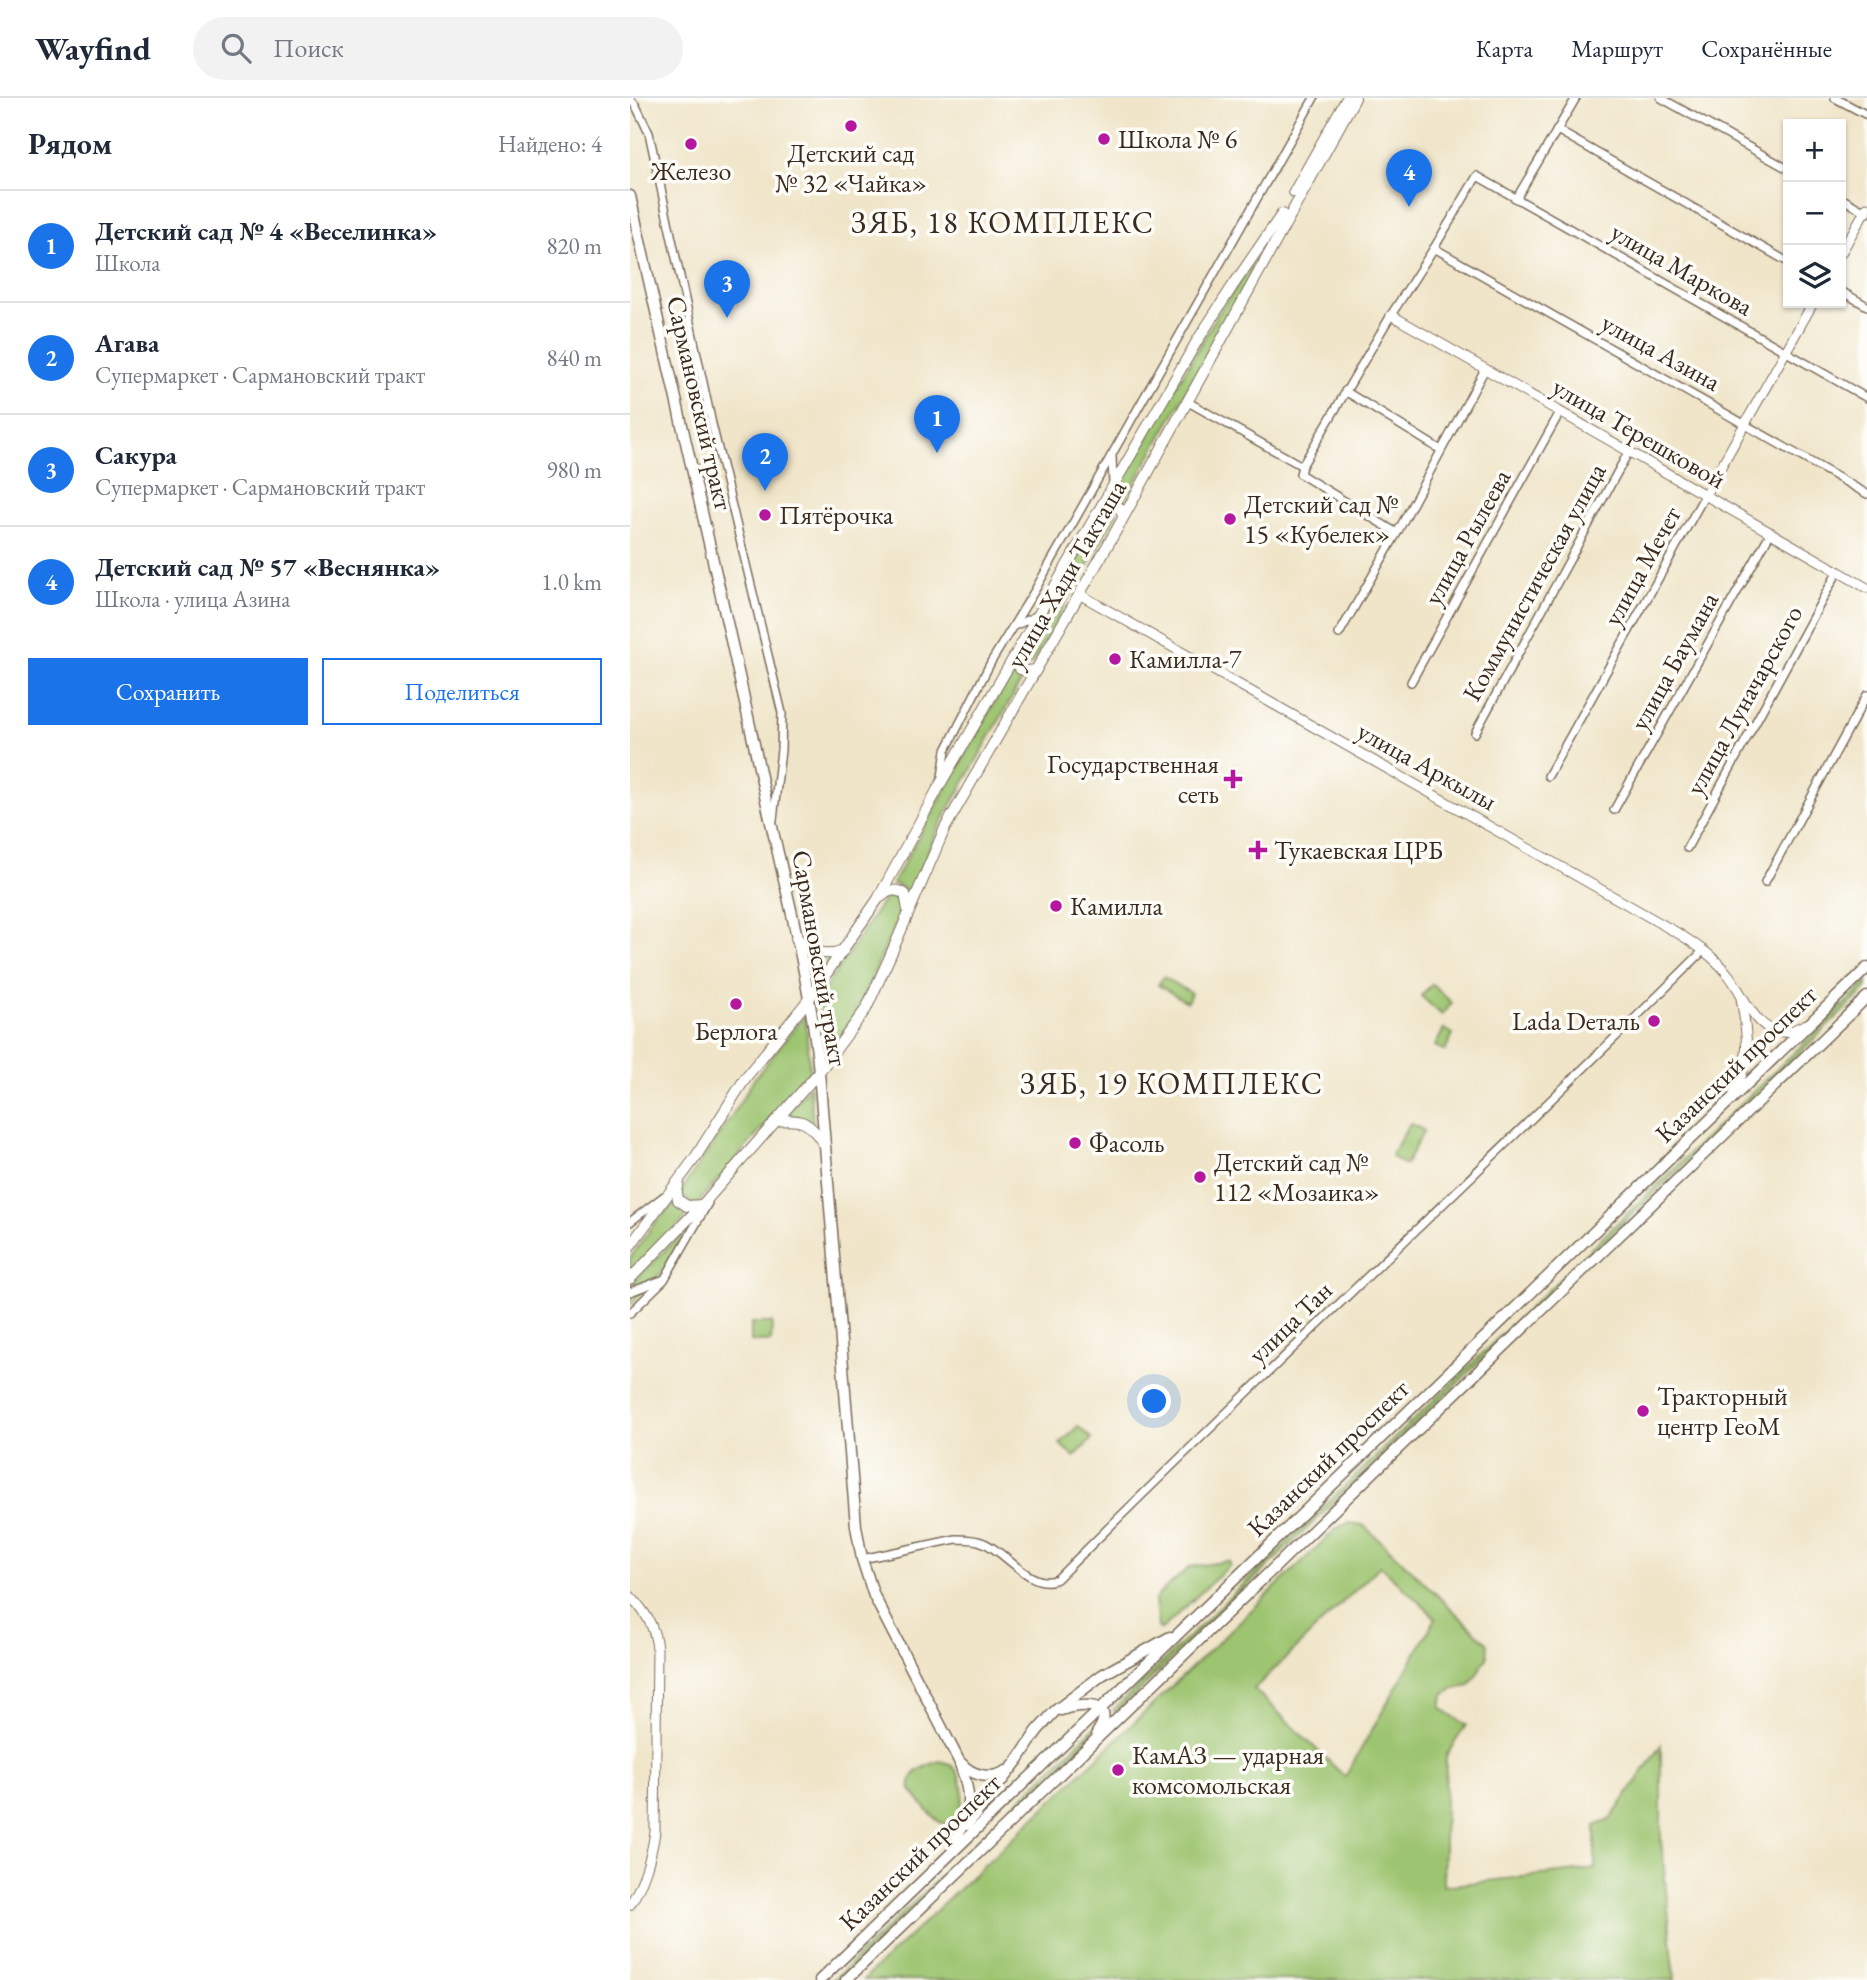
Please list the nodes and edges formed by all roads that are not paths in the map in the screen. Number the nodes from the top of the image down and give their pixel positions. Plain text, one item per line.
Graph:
1 (1314, 98) edge
2 (1347, 98) edge
3 (1355, 98) edge
4 (1576, 98) edge
5 (1661, 98) edge
6 (1835, 98) edge
7 (630, 99) edge
8 (1867, 115) edge
9 (1557, 130) junction
10 (1783, 166) edge
11 (630, 196) edge
12 (1516, 199) junction
13 (1846, 200) edge
14 (1866, 210) edge
15 (1846, 245) edge
16 (1434, 248) junction
17 (1783, 258) edge
18 (1846, 294) edge
19 (1867, 306) edge
20 (1809, 308) edge
21 (1391, 315) junction
22 (1784, 352) junction
23 (1485, 369) junction
24 (1345, 391) junction
25 (1867, 398) edge
26 (1188, 402) junction
27 (1560, 412) junction
28 (1744, 424) junction
29 (1441, 450) junction
30 (1629, 451) junction
31 (1112, 454) junction
32 (1301, 470) junction
33 (1113, 486) junction
34 (1867, 494) edge
35 (1705, 495) junction
36 (1102, 505) junction
37 (1123, 516) junction
38 (1397, 533) junction
39 (1770, 533) junction
40 (1838, 571) junction
41 (1867, 588) edge
42 (1079, 594) junction
43 (1039, 614) junction
44 (1013, 626) junction
45 (1339, 634) dead end
46 (1017, 653) junction
47 (1036, 670) junction
48 (1412, 682) dead end
49 (1867, 695) edge
50 (1475, 733) dead end
51 (1548, 776) dead end
52 (941, 783) junction
53 (1614, 810) dead end
54 (772, 828) junction
55 (1687, 848) dead end
56 (1765, 883) dead end
57 (878, 899) junction
58 (908, 913) junction
59 (796, 937) junction
60 (845, 950) junction
61 (1704, 950) junction
62 (1867, 968) edge
63 (1741, 992) junction
64 (1867, 997) edge
65 (809, 999) junction
66 (1809, 1023) junction
67 (819, 1072) junction
68 (1729, 1103) junction
69 (775, 1121) junction
70 (823, 1143) junction
71 (679, 1181) junction
72 (717, 1188) junction
73 (670, 1192) junction
74 (703, 1204) junction
75 (630, 1222) edge
76 (630, 1247) edge
77 (630, 1279) edge
78 (664, 1280) junction
79 (630, 1292) edge
80 (630, 1313) edge
81 (862, 1559) junction
82 (630, 1596) edge
83 (1182, 1630) junction
84 (1100, 1710) junction
85 (1055, 1711) junction
86 (1085, 1750) junction
87 (959, 1760) junction
88 (1018, 1760) junction
89 (957, 1837) junction
90 (922, 1882) junction
91 (630, 1905) edge
92 (820, 1980) edge
93 (846, 1980) edge

1 - 31 street
2 - 33 main road, улица Хади Такташа
3 - 26 main road, улица Хади Такташа
4 - 9 street
5 - 10 street
6 - 8 street
7 - 54 street
9 - 12 street
9 - 17 street
11 - 54 main road, Сармановский тракт
12 - 16 street, улица Маркова
12 - 22 street, улица Маркова
13 - 14 street
14 - 15 street
16 - 21 street
16 - 28 street, улица Азина
18 - 19 street
20 - 22 street, улица Мечет
21 - 23 street, улица Терешковой
21 - 24 street
22 - 25 street, улица Маркова
22 - 28 street, улица Мечет
23 - 27 street, улица Терешковой
23 - 29 street
24 - 29 street
24 - 32 street
26 - 32 street
26 - 37 main road, улица Хади Такташа
27 - 30 street, улица Терешковой
27 - 48 street, улица Рылеева
28 - 34 street, улица Азина
28 - 35 street, улица Мечет
29 - 38 street
30 - 35 street, улица Терешковой
30 - 50 street, Коммунистическая улица
31 - 33 street
31 - 44 street
32 - 38 street
33 - 36 main road, улица Хади Такташа
35 - 39 street, улица Терешковой
35 - 51 street, улица Мечет
36 - 37 main road
36 - 43 main road, улица Хади Такташа
37 - 42 main road, улица Хади Такташа
38 - 45 street
39 - 40 street, улица Терешковой
39 - 53 street, улица Баумана
40 - 41 street, улица Терешковой
40 - 55 street, улица Луначарского
42 - 47 main road, улица Хади Такташа
42 - 61 street, улица Аркылы
43 - 44 street
43 - 46 main road, улица Хади Такташа
44 - 52 street
46 - 47 main road
46 - 52 main road, улица Хади Такташа
47 - 58 main road, улица Хади Такташа
49 - 56 street
52 - 57 main road, улица Хади Такташа
54 - 59 main road, Сармановский тракт
57 - 58 main road
57 - 60 main road, улица Хади Такташа
58 - 67 main road, улица Хади Такташа
59 - 60 main road
59 - 65 main road, Сармановский тракт
60 - 65 main road, улица Хади Такташа
61 - 63 street, улица Аркылы
61 - 81 street, улица Тан
62 - 66 main road, Казанский проспект
63 - 66 street, улица Аркылы
63 - 68 street
64 - 86 main road, Казанский проспект
65 - 67 main road, Сармановский тракт
65 - 71 main road, улица Хади Такташа
66 - 68 main road, Казанский проспект
67 - 69 main road, улица Хади Такташа
67 - 70 main road, Сармановский тракт
68 - 83 main road, Казанский проспект
69 - 70 main road
69 - 72 main road, улица Хади Такташа
70 - 81 main road, Сармановский тракт
71 - 73 main road, улица Хади Такташа
71 - 74 main road
72 - 74 main road, улица Хади Такташа
72 - 78 street
73 - 75 street
73 - 76 main road, улица Хади Такташа
74 - 77 main road, улица Хади Такташа
78 - 79 street
78 - 80 street
81 - 87 main road, Сармановский тракт
82 - 91 street
83 - 84 main road, Казанский проспект
83 - 85 main road
84 - 85 main road
84 - 86 main road
84 - 90 main road, Казанский проспект
85 - 88 main road
86 - 93 main road, Казанский проспект
87 - 88 main road
87 - 89 main road, Сармановский тракт
88 - 89 main road
89 - 90 main road
90 - 92 main road, Казанский проспект

